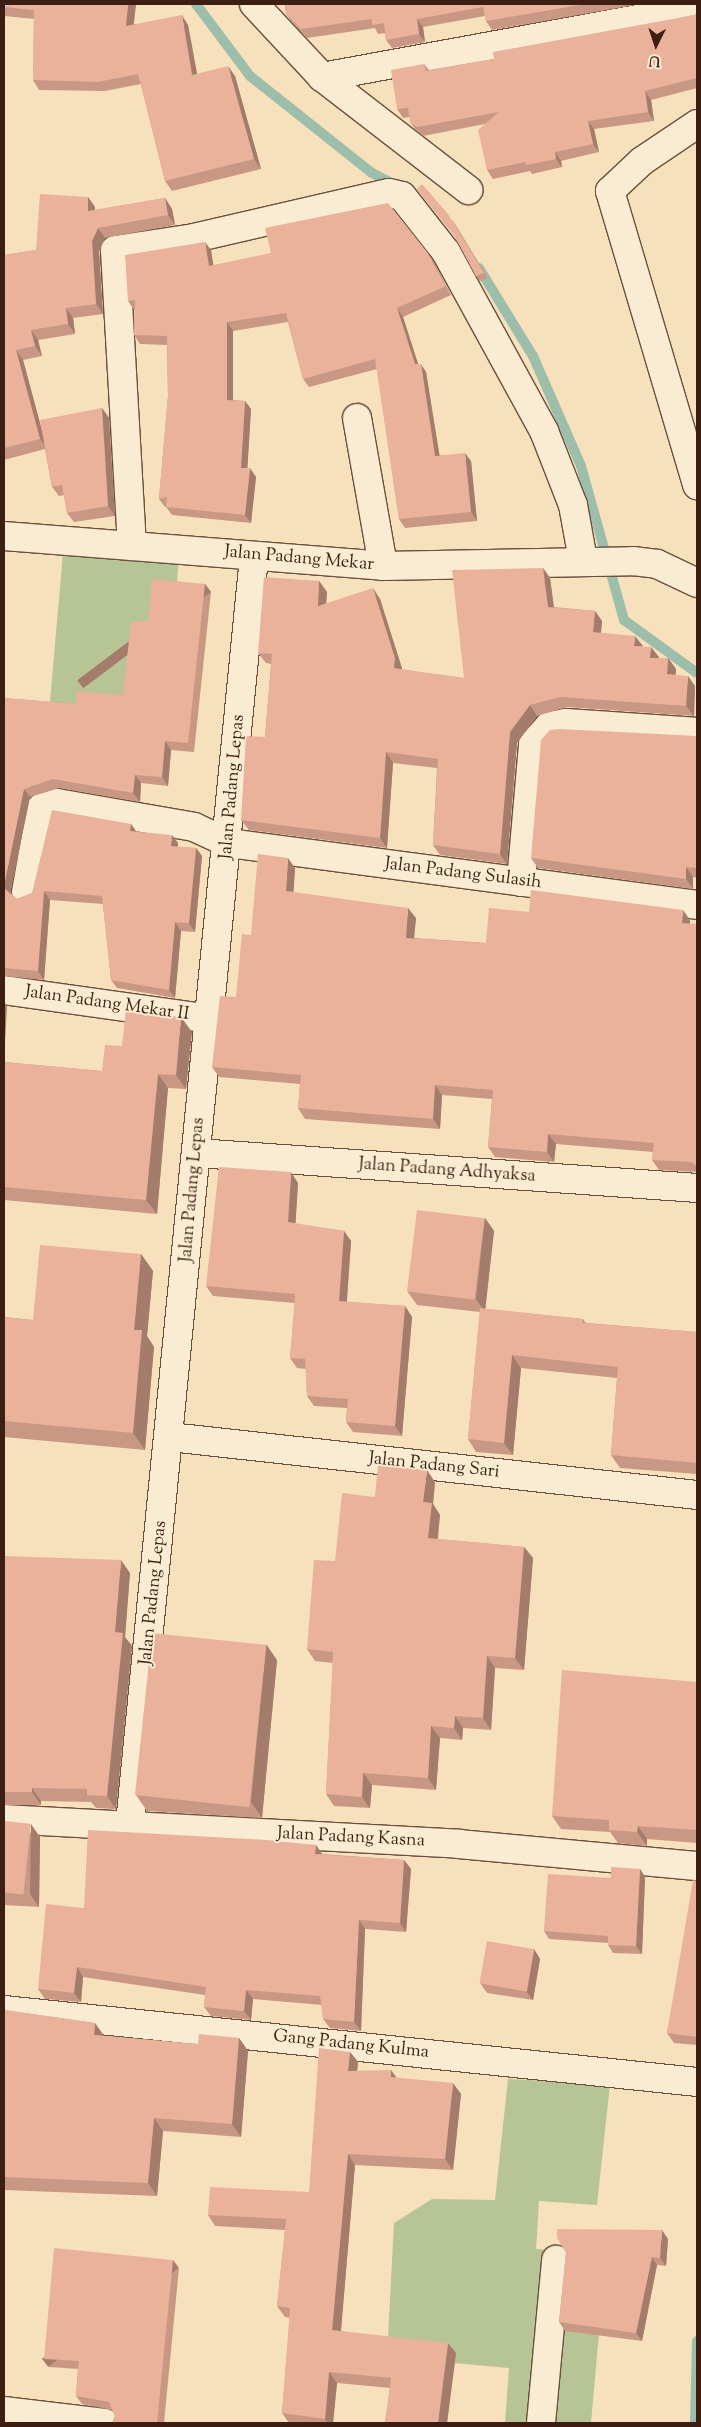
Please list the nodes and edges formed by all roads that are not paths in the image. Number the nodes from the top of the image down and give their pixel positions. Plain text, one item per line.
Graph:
1 (254, 4) edge
2 (697, 8) edge
3 (322, 77) junction
4 (697, 124) edge
5 (468, 190) dead end
6 (357, 418) dead end
7 (697, 485) edge
8 (4, 536) edge
9 (132, 546) junction
10 (254, 556) junction
11 (588, 559) junction
12 (384, 566) junction
13 (697, 584) edge
14 (697, 732) edge
15 (228, 843) junction
16 (522, 882) junction
17 (26, 892) dead end
18 (697, 905) edge
19 (4, 990) edge
20 (210, 1019) junction
21 (197, 1153) junction
22 (697, 1188) edge
23 (170, 1437) junction
24 (697, 1495) edge
25 (4, 1819) edge
26 (130, 1824) junction
27 (697, 1866) edge
28 (4, 2010) edge
29 (697, 2082) edge
30 (556, 2260) dead end
31 (4, 2411) edge
32 (66, 2421) edge
33 (105, 2423) edge
34 (541, 2423) edge

1 - 3 street
2 - 3 street
3 - 5 street
4 - 7 street
6 - 12 street
8 - 9 street, Jalan Padang Mekar
9 - 10 street, Jalan Padang Mekar
9 - 11 street
10 - 12 street, Jalan Padang Mekar
10 - 15 street, Jalan Padang Lepas
11 - 12 street, Jalan Padang Mekar
11 - 13 street, Jalan Padang Mekar
14 - 16 street
15 - 16 street, Jalan Padang Sulasih
15 - 17 street, Jalan Padang Sulasih
15 - 20 street, Jalan Padang Lepas
16 - 18 street, Jalan Padang Sulasih
19 - 20 street, Jalan Padang Mekar II
20 - 21 street, Jalan Padang Lepas
21 - 22 street, Jalan Padang Adhyaksa
21 - 23 street, Jalan Padang Lepas
23 - 24 street, Jalan Padang Sari
23 - 26 street, Jalan Padang Lepas
25 - 26 street, Jalan Padang Kasna
26 - 27 street, Jalan Padang Kasna
28 - 29 street, Gang Padang Kulma
30 - 34 street
31 - 32 street
32 - 33 street

